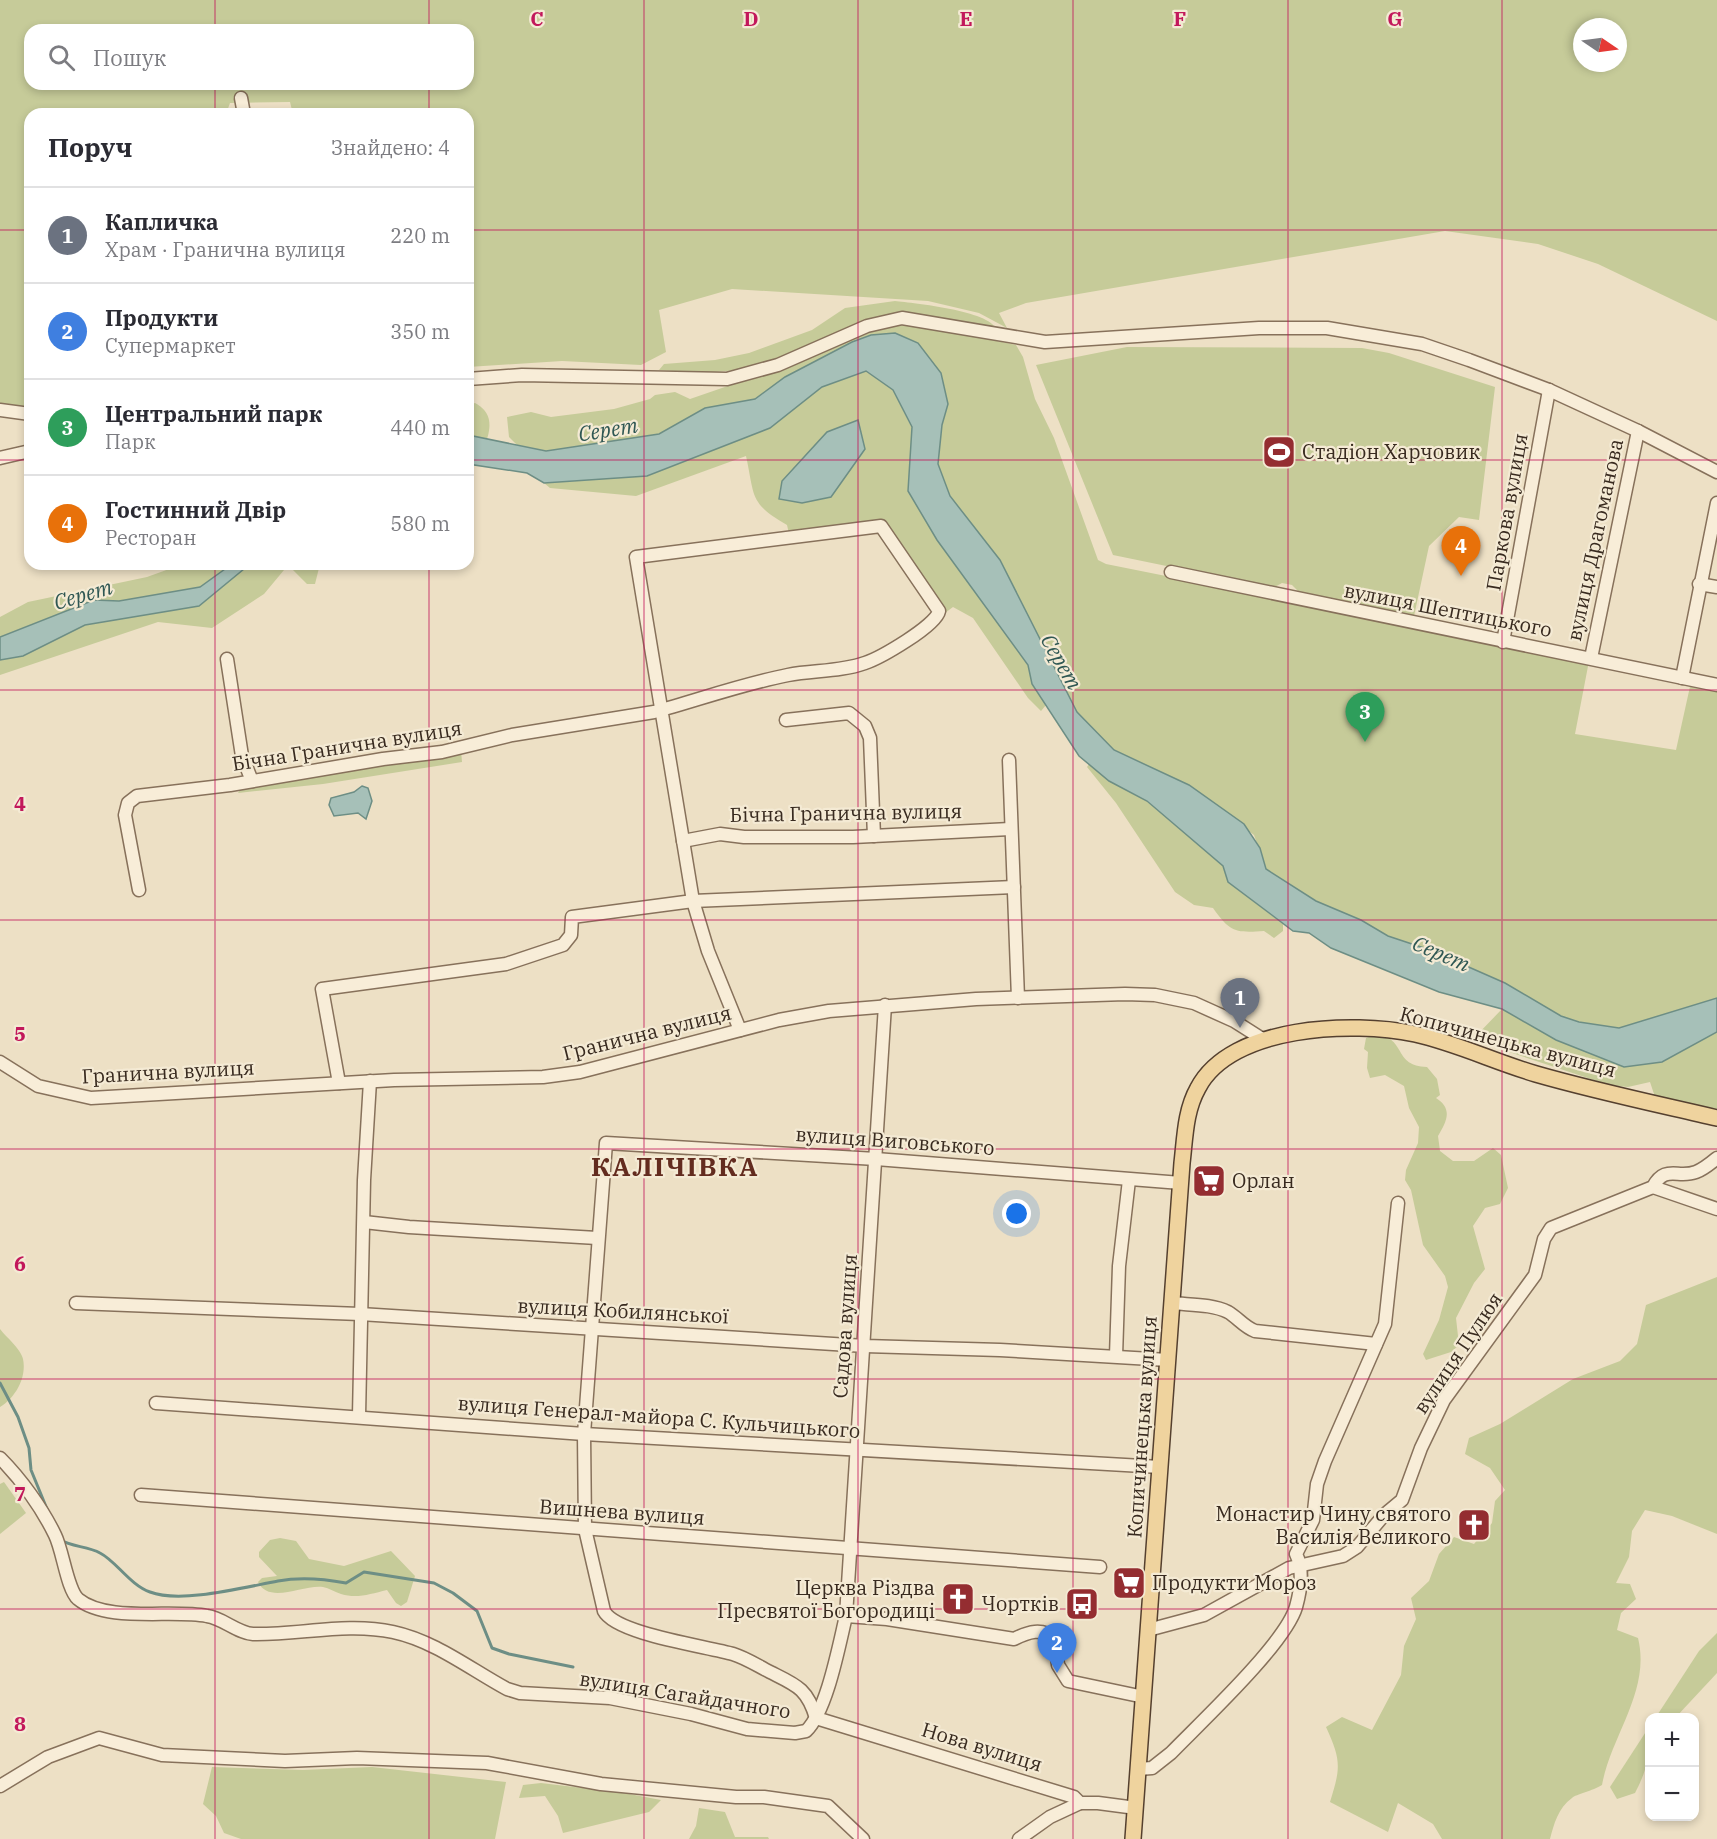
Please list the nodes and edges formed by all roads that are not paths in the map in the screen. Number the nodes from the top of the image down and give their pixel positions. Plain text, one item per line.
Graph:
1 (241, 98) dead end
2 (243, 108) edge
3 (474, 379) edge
4 (1549, 390) junction
5 (0, 410) edge
6 (24, 413) edge
7 (1638, 431) junction
8 (24, 452) edge
9 (0, 458) edge
10 (1717, 472) edge
11 (1717, 503) edge
12 (1171, 572) dead end
13 (1699, 584) junction
14 (1717, 588) edge
15 (1503, 642) junction
16 (1591, 658) junction
17 (227, 659) dead end
18 (1682, 678) junction
19 (1717, 685) edge
20 (661, 711) junction
21 (786, 720) dead end
22 (1009, 760) dead end
23 (252, 781) junction
24 (1010, 829) junction
25 (874, 836) junction
26 (683, 842) junction
27 (1014, 887) junction
28 (139, 890) dead end
29 (693, 901) junction
30 (1018, 998) junction
31 (885, 1005) junction
32 (740, 1030) junction
33 (1264, 1040) junction
34 (0, 1062) edge
35 (370, 1081) junction
36 (339, 1083) junction
37 (1717, 1118) edge
38 (1717, 1158) edge
39 (876, 1159) junction
40 (1129, 1180) junction
41 (1181, 1183) junction
42 (1653, 1187) junction
43 (1398, 1203) dead end
44 (1717, 1209) edge
45 (364, 1222) junction
46 (597, 1238) junction
47 (76, 1303) dead end
48 (1172, 1303) junction
49 (360, 1314) junction
50 (590, 1329) junction
51 (1376, 1344) junction
52 (865, 1346) junction
53 (1116, 1356) junction
54 (1168, 1360) junction
55 (156, 1403) dead end
56 (359, 1416) junction
57 (584, 1434) junction
58 (855, 1451) junction
59 (0, 1458) edge
60 (1160, 1467) junction
61 (141, 1496) dead end
62 (585, 1529) junction
63 (850, 1549) junction
64 (1100, 1567) dead end
65 (1302, 1567) junction
66 (846, 1616) junction
67 (1148, 1630) junction
68 (1144, 1697) junction
69 (816, 1718) junction
70 (1138, 1769) junction
71 (0, 1786) edge
72 (1080, 1803) junction
73 (1136, 1809) junction
74 (863, 1839) edge
75 (1020, 1839) edge
76 (1133, 1839) edge

1 - 2 street
3 - 4 street
4 - 7 street
4 - 15 street, Паркова вулиця
5 - 6 street
7 - 10 street
7 - 16 street, вулиця Драгоманова
8 - 9 street
11 - 13 street
12 - 15 street, вулиця Шептицького
13 - 14 street
13 - 18 street
15 - 16 street, вулиця Шептицького
16 - 18 street, вулиця Шептицького
17 - 23 street
18 - 19 street, вулиця Шептицького
20 - 20 street, Бічна Гранична вулиця
20 - 23 street, Бічна Гранична вулиця
20 - 26 street
21 - 25 street
22 - 24 street
23 - 28 street, Бічна Гранична вулиця
24 - 25 street, Бічна Гранична вулиця
24 - 27 street
25 - 26 street, Бічна Гранична вулиця
26 - 29 street
27 - 29 street
27 - 30 street
29 - 32 street
29 - 36 street
30 - 31 street, Гранична вулиця
30 - 33 street, Гранична вулиця
31 - 32 street, Гранична вулиця
31 - 39 street, Садова вулиця
32 - 35 street, Гранична вулиця
33 - 37 main road, Копичинецька вулиця
33 - 41 main road, Копичинецька вулиця
34 - 36 street, Гранична вулиця
35 - 36 street, Гранична вулиця
35 - 45 street
38 - 42 street, вулиця Пулюя
39 - 40 street, вулиця Виговського
39 - 46 street, вулиця Виговського
39 - 52 street, Садова вулиця
40 - 41 street, вулиця Виговського
40 - 53 street
41 - 48 main road, Копичинецька вулиця
42 - 44 street
42 - 65 street, вулиця Пулюя
43 - 51 street
45 - 46 street
45 - 49 street
46 - 50 street
47 - 49 street, вулиця Кобилянської
48 - 51 street, Копичинецька вулиця
48 - 54 main road, Копичинецька вулиця
49 - 50 street, вулиця Кобилянської
49 - 56 street
50 - 52 street, вулиця Кобилянської
50 - 57 street
51 - 65 street
52 - 53 street, вулиця Кобилянської
52 - 58 street, Садова вулиця
53 - 54 street, вулиця Кобилянської
54 - 60 main road, Копичинецька вулиця
55 - 56 street, вулиця Генерал-майора С. Кульчицького
56 - 57 street, вулиця Генерал-майора С. Кульчицького
57 - 58 street, вулиця Генерал-майора С. Кульчицького
57 - 62 street
58 - 60 street, вулиця Генерал-майора С. Кульчицького
58 - 63 street, Садова вулиця
59 - 69 street, вулиця Сагайдачного
60 - 67 main road, Копичинецька вулиця
61 - 62 street, Вишнева вулиця
62 - 63 street, Вишнева вулиця
62 - 69 street
63 - 64 street, Вишнева вулиця
63 - 66 street, Садова вулиця
65 - 67 street, вулиця Пулюя
65 - 70 street
66 - 68 street
66 - 69 street, Садова вулиця
67 - 68 main road, Копичинецька вулиця
68 - 70 main road, Копичинецька вулиця
69 - 72 street, Нова вулиця
70 - 73 main road, Копичинецька вулиця
71 - 74 street
72 - 73 street, Нова вулиця
72 - 75 street
73 - 76 main road, Копичинецька вулиця

